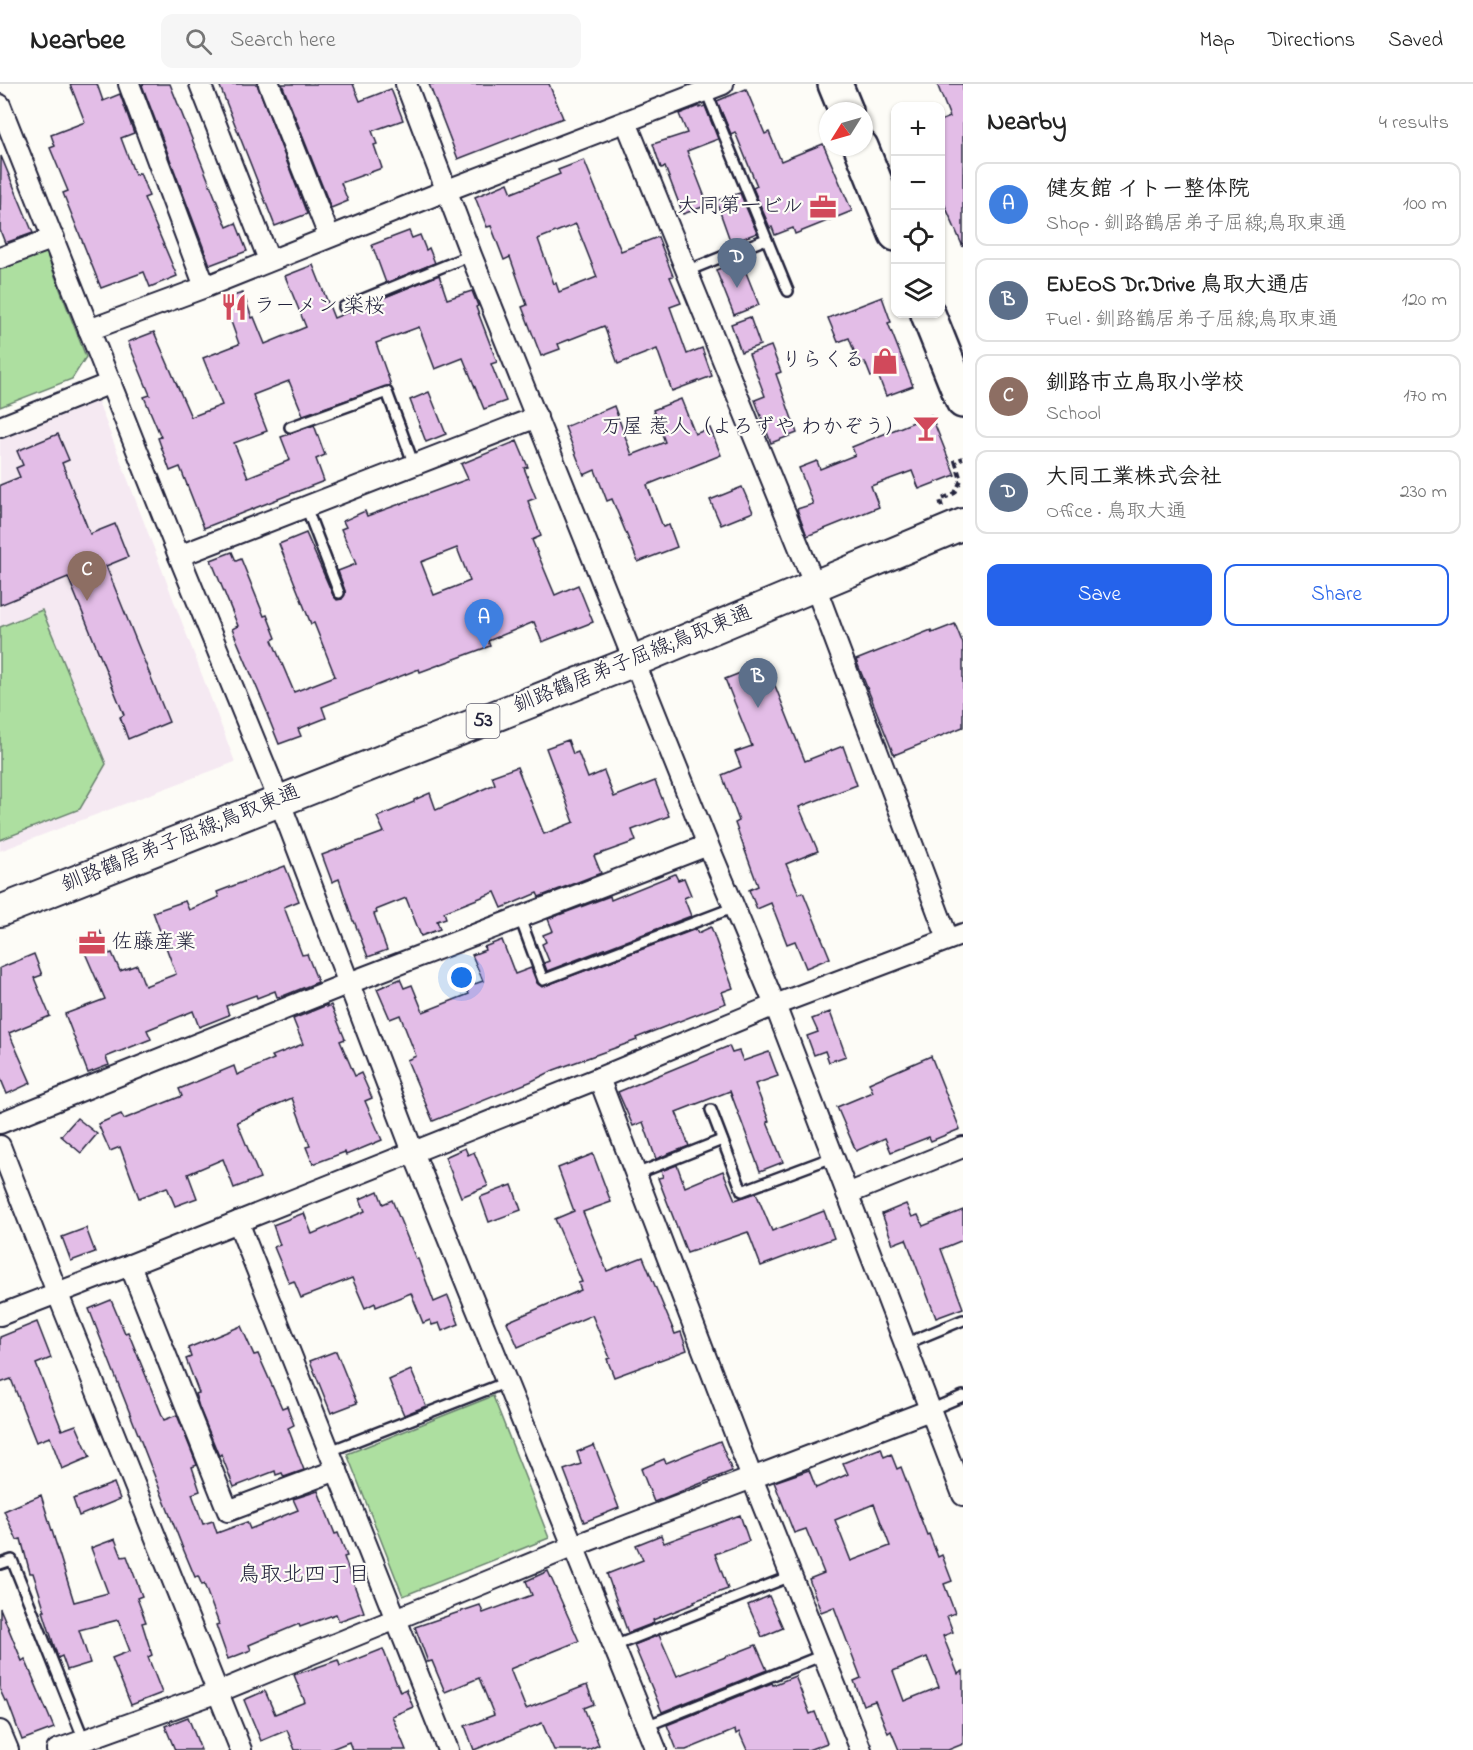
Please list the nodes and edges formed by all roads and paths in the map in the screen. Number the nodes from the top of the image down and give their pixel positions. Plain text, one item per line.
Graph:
1 (129, 84) edge
2 (200, 84) edge
3 (269, 84) edge
4 (406, 84) edge
5 (835, 84) edge
6 (714, 87) edge
7 (842, 102) edge
8 (0, 105) edge
9 (626, 122) junction
10 (865, 156) edge
11 (445, 190) junction
12 (891, 222) edge
13 (329, 236) junction
14 (54, 238) junction
15 (766, 239) junction
16 (471, 255) junction
17 (0, 258) edge
18 (269, 260) junction
19 (687, 271) junction
20 (205, 287) junction
21 (788, 291) dead end
22 (344, 307) dead end
23 (930, 318) edge
24 (89, 330) junction
25 (111, 383) junction
26 (963, 401) edge
27 (537, 417) junction
28 (0, 427) edge
29 (290, 427) dead end
30 (414, 465) junction
31 (306, 507) junction
32 (963, 524) edge
33 (179, 556) junction
34 (815, 586) junction
35 (339, 593) dead end
36 (635, 661) junction
37 (279, 800) junction
38 (708, 845) junction
39 (735, 908) junction
40 (0, 911) edge
41 (520, 918) junction
42 (955, 937) edge
43 (349, 983) junction
44 (775, 1005) junction
45 (599, 1078) junction
46 (711, 1110) dead end
47 (0, 1123) edge
48 (722, 1140) junction
49 (0, 1146) edge
50 (963, 1147) edge
51 (413, 1152) junction
52 (832, 1157) junction
53 (636, 1174) junction
54 (847, 1194) junction
55 (238, 1222) junction
56 (130, 1265) junction
57 (57, 1292) junction
58 (0, 1315) edge
59 (963, 1320) edge
60 (905, 1344) junction
61 (507, 1383) junction
62 (963, 1396) edge
63 (930, 1410) junction
64 (330, 1451) junction
65 (337, 1470) junction
66 (752, 1478) junction
67 (963, 1495) edge
68 (574, 1546) junction
69 (0, 1564) edge
70 (791, 1576) junction
71 (397, 1620) junction
72 (614, 1646) junction
73 (823, 1655) junction
74 (218, 1692) junction
75 (646, 1726) junction
76 (0, 1731) edge
77 (84, 1740) junction
78 (8, 1750) edge
79 (57, 1750) edge
80 (241, 1750) edge
81 (448, 1750) edge
82 (656, 1750) edge
83 (861, 1750) edge

1 - 20 street
2 - 18 street
3 - 13 street
4 - 11 street
5 - 7 highway
6 - 9 street
6 - 15 lane
8 - 14 street
9 - 11 street
9 - 19 street
10 - 12 highway
11 - 13 street
11 - 16 street
13 - 18 street
14 - 17 street
14 - 24 street
15 - 19 lane
15 - 21 lane
16 - 22 lane
16 - 27 street
18 - 20 street
19 - 34 street
20 - 24 street
23 - 26 highway
24 - 25 street
25 - 28 street
25 - 33 street
27 - 30 street
27 - 36 street
29 - 30 lane
30 - 31 street
31 - 33 street
31 - 35 lane
32 - 34 main road, 釧路鶴居弟子屈線;鳥取東通 / 53
33 - 37 street
34 - 36 main road, 釧路鶴居弟子屈線;鳥取東通 / 53
34 - 42 street
36 - 37 main road, 釧路鶴居弟子屈線;鳥取東通 / 53
36 - 38 street
37 - 40 main road, 釧路鶴居弟子屈線;鳥取東通 / 53
37 - 43 street
38 - 39 street
38 - 41 street
39 - 41 lane
39 - 44 street
41 - 43 street
42 - 44 street
43 - 47 street
43 - 51 street
44 - 45 street
44 - 52 street
45 - 51 street
45 - 53 street
46 - 48 lane
48 - 52 lane
48 - 53 lane
49 - 57 street
50 - 54 street
51 - 55 street
51 - 61 street
52 - 54 street
53 - 66 street
54 - 60 street
55 - 56 street
55 - 64 street
56 - 57 street
56 - 65 street
57 - 58 street
57 - 74 street
59 - 60 lane
60 - 63 street
61 - 64 lane
61 - 68 street
62 - 63 lane
63 - 66 street
63 - 67 street
64 - 65 street
65 - 71 street
66 - 68 street
66 - 70 street
68 - 71 street
68 - 72 street
69 - 77 lane
70 - 72 lane
70 - 73 street
71 - 74 street
71 - 81 street
72 - 75 street
73 - 75 lane
73 - 83 street
74 - 77 street
74 - 80 street
75 - 82 street
76 - 78 street
77 - 79 street

